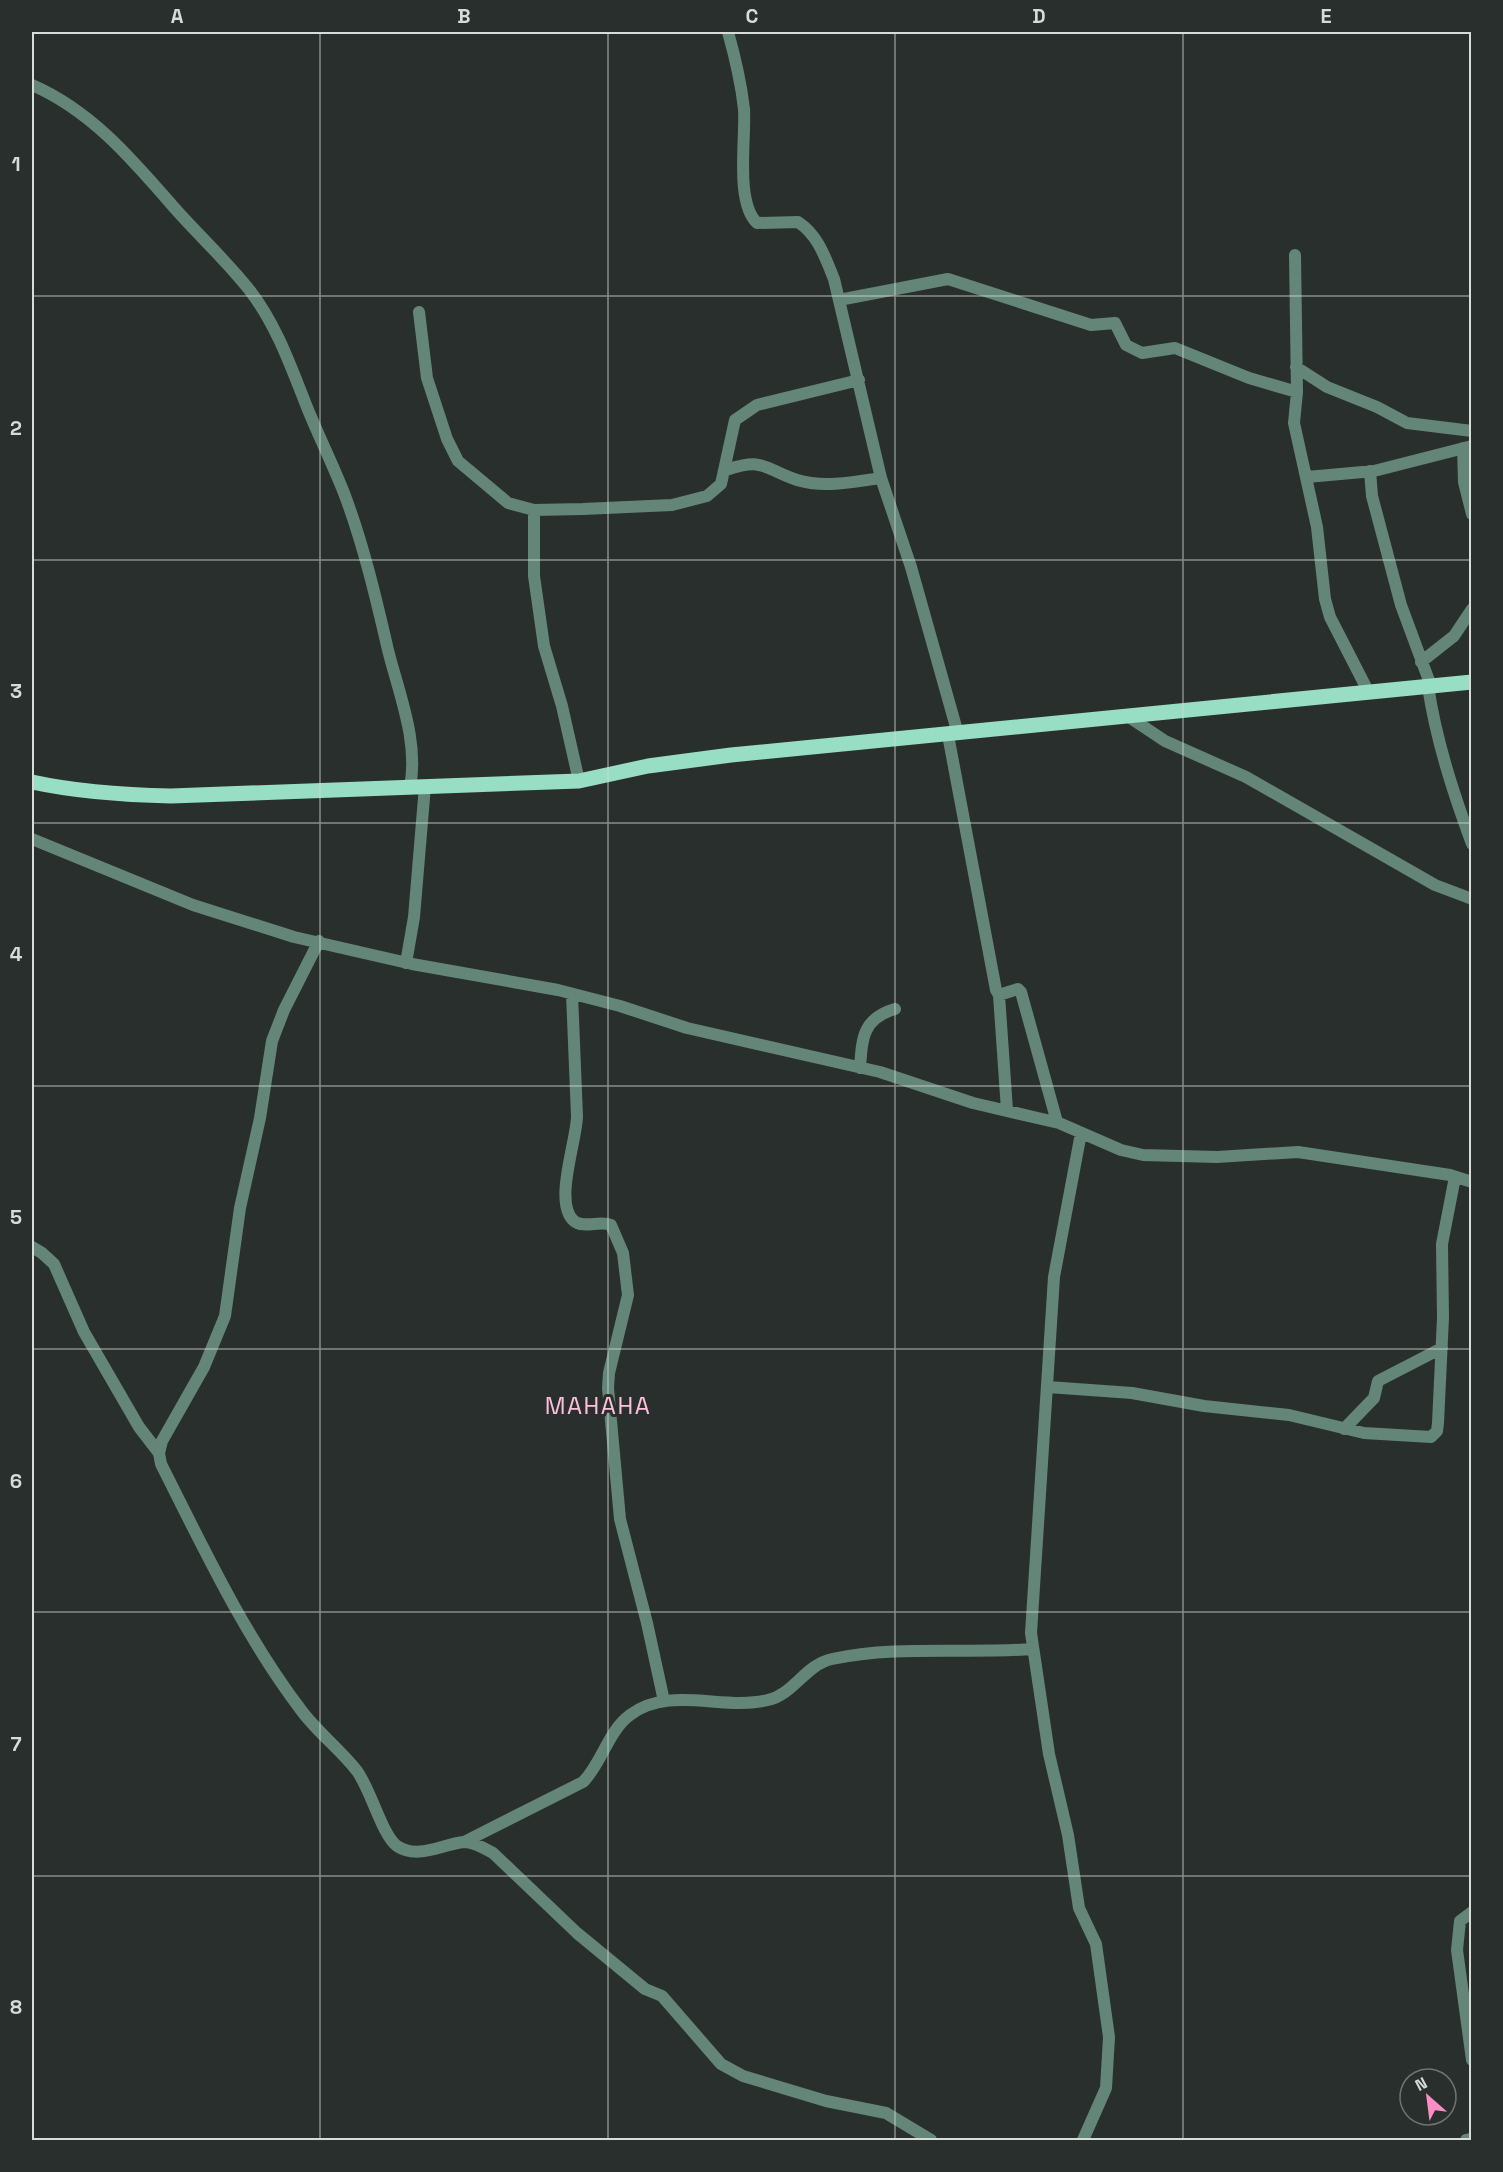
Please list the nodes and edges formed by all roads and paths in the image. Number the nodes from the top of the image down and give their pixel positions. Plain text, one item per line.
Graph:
1 (728, 32) edge
2 (32, 85) edge
3 (1295, 255) dead end
4 (839, 300) junction
5 (418, 312) dead end
6 (1296, 367) junction
7 (859, 380) junction
8 (1297, 392) junction
9 (1472, 431) edge
10 (1467, 447) edge
11 (726, 470) junction
12 (1370, 471) junction
13 (1306, 477) junction
14 (881, 478) junction
15 (534, 510) junction
16 (1472, 514) edge
17 (1472, 609) edge
18 (1421, 662) junction
19 (1472, 682) edge
20 (1429, 686) junction
21 (1368, 691) junction
22 (1129, 717) junction
23 (953, 735) junction
24 (579, 781) junction
25 (32, 782) edge
26 (418, 787) junction
27 (32, 836) edge
28 (1472, 843) edge
29 (1472, 899) edge
30 (320, 941) junction
31 (406, 963) junction
32 (572, 994) junction
33 (999, 996) junction
34 (895, 1009) dead end
35 (861, 1068) junction
36 (1007, 1110) junction
37 (1057, 1122) junction
38 (1081, 1133) junction
39 (1455, 1177) junction
40 (1472, 1182) edge
41 (32, 1247) edge
42 (1442, 1348) junction
43 (1048, 1387) junction
44 (1344, 1429) junction
45 (159, 1453) junction
46 (1032, 1649) junction
47 (664, 1701) junction
48 (465, 1842) junction
49 (1472, 1912) edge
50 (1472, 2060) edge
51 (1472, 2139) edge
52 (931, 2140) edge
53 (1083, 2140) edge
54 (1466, 2140) edge

1 - 4 street
2 - 26 street
3 - 6 street
4 - 7 street
4 - 8 street
5 - 15 street
6 - 8 street
6 - 9 street
7 - 11 street
7 - 14 street
8 - 13 street
10 - 12 street
10 - 16 street
11 - 14 street
11 - 15 street
12 - 13 street
12 - 18 street
13 - 21 street
14 - 23 street
15 - 24 street
17 - 18 street
18 - 20 street
19 - 20 main road
20 - 21 main road
20 - 28 street
21 - 22 main road
22 - 23 main road
22 - 29 street
23 - 24 main road
23 - 33 street
24 - 26 main road
25 - 26 main road
26 - 31 street
27 - 30 street
30 - 31 street
30 - 45 street
31 - 32 street
32 - 35 street
32 - 47 street
33 - 36 street
33 - 37 street
34 - 35 street
35 - 36 street
36 - 37 street
37 - 38 street
38 - 39 street
38 - 43 street
39 - 40 street
39 - 42 street
41 - 45 street
42 - 44 street
42 - 44 street
43 - 44 street
43 - 46 street
45 - 48 street
46 - 47 street
46 - 53 street
47 - 48 street
48 - 52 street
49 - 50 street
51 - 54 street

